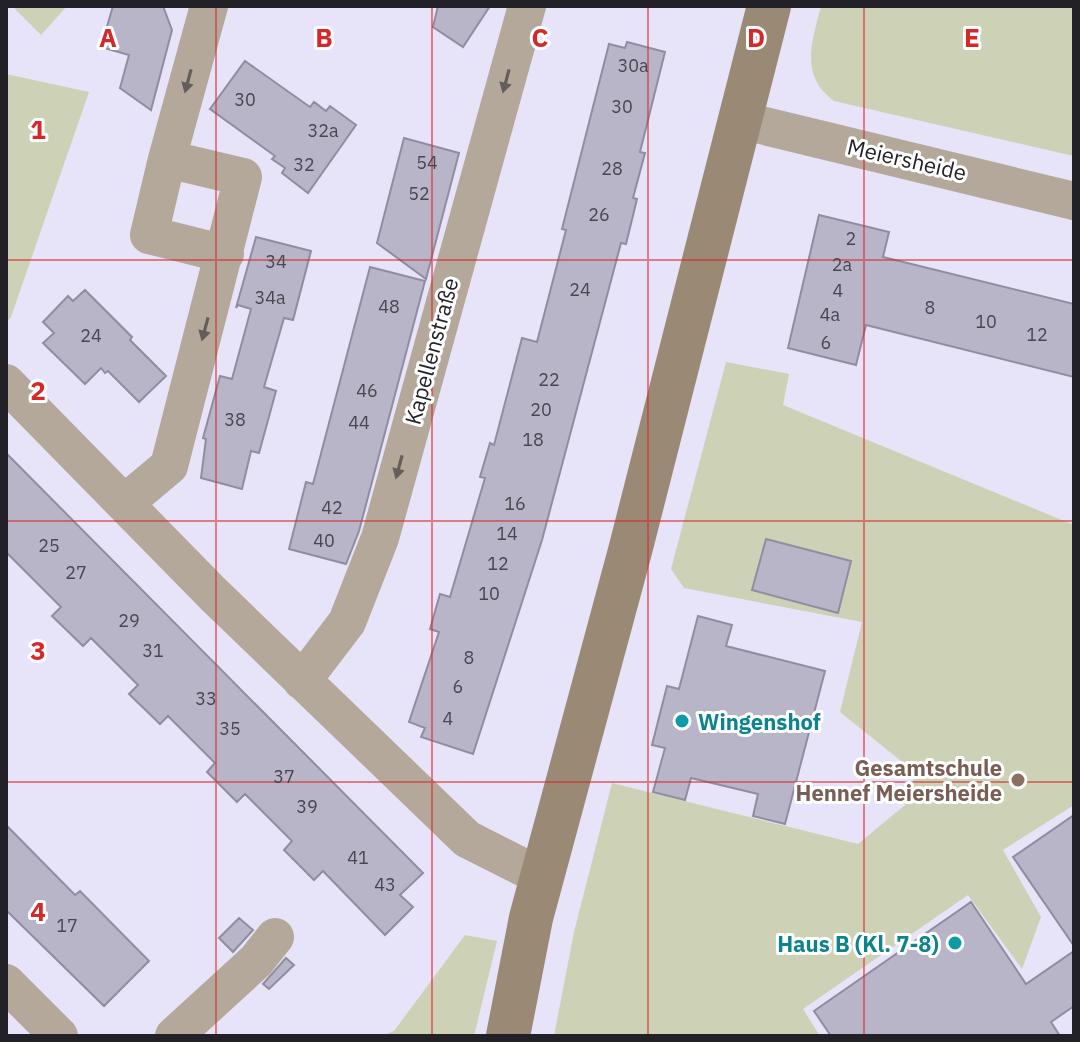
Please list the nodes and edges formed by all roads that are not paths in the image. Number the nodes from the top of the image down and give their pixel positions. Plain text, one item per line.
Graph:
1 (209, 6) edge
2 (527, 6) edge
3 (769, 6) edge
4 (740, 120) junction
5 (167, 159) junction
6 (1074, 201) edge
7 (225, 254) junction
8 (6, 383) edge
9 (126, 502) junction
10 (302, 681) junction
11 (542, 877) junction
12 (275, 937) dead end
13 (6, 983) edge
14 (59, 1036) edge
15 (174, 1036) edge
16 (508, 1036) edge

1 -> 5 street
2 -> 10 street, Kapellenstraße
3 - 4 main road
4 - 6 street, Meiersheide
4 - 11 main road
5 - 7 street
5 - 7 street
7 -> 9 street
8 - 9 street
9 - 10 street
10 - 11 street
11 - 16 main road
12 - 15 street
13 - 14 street

